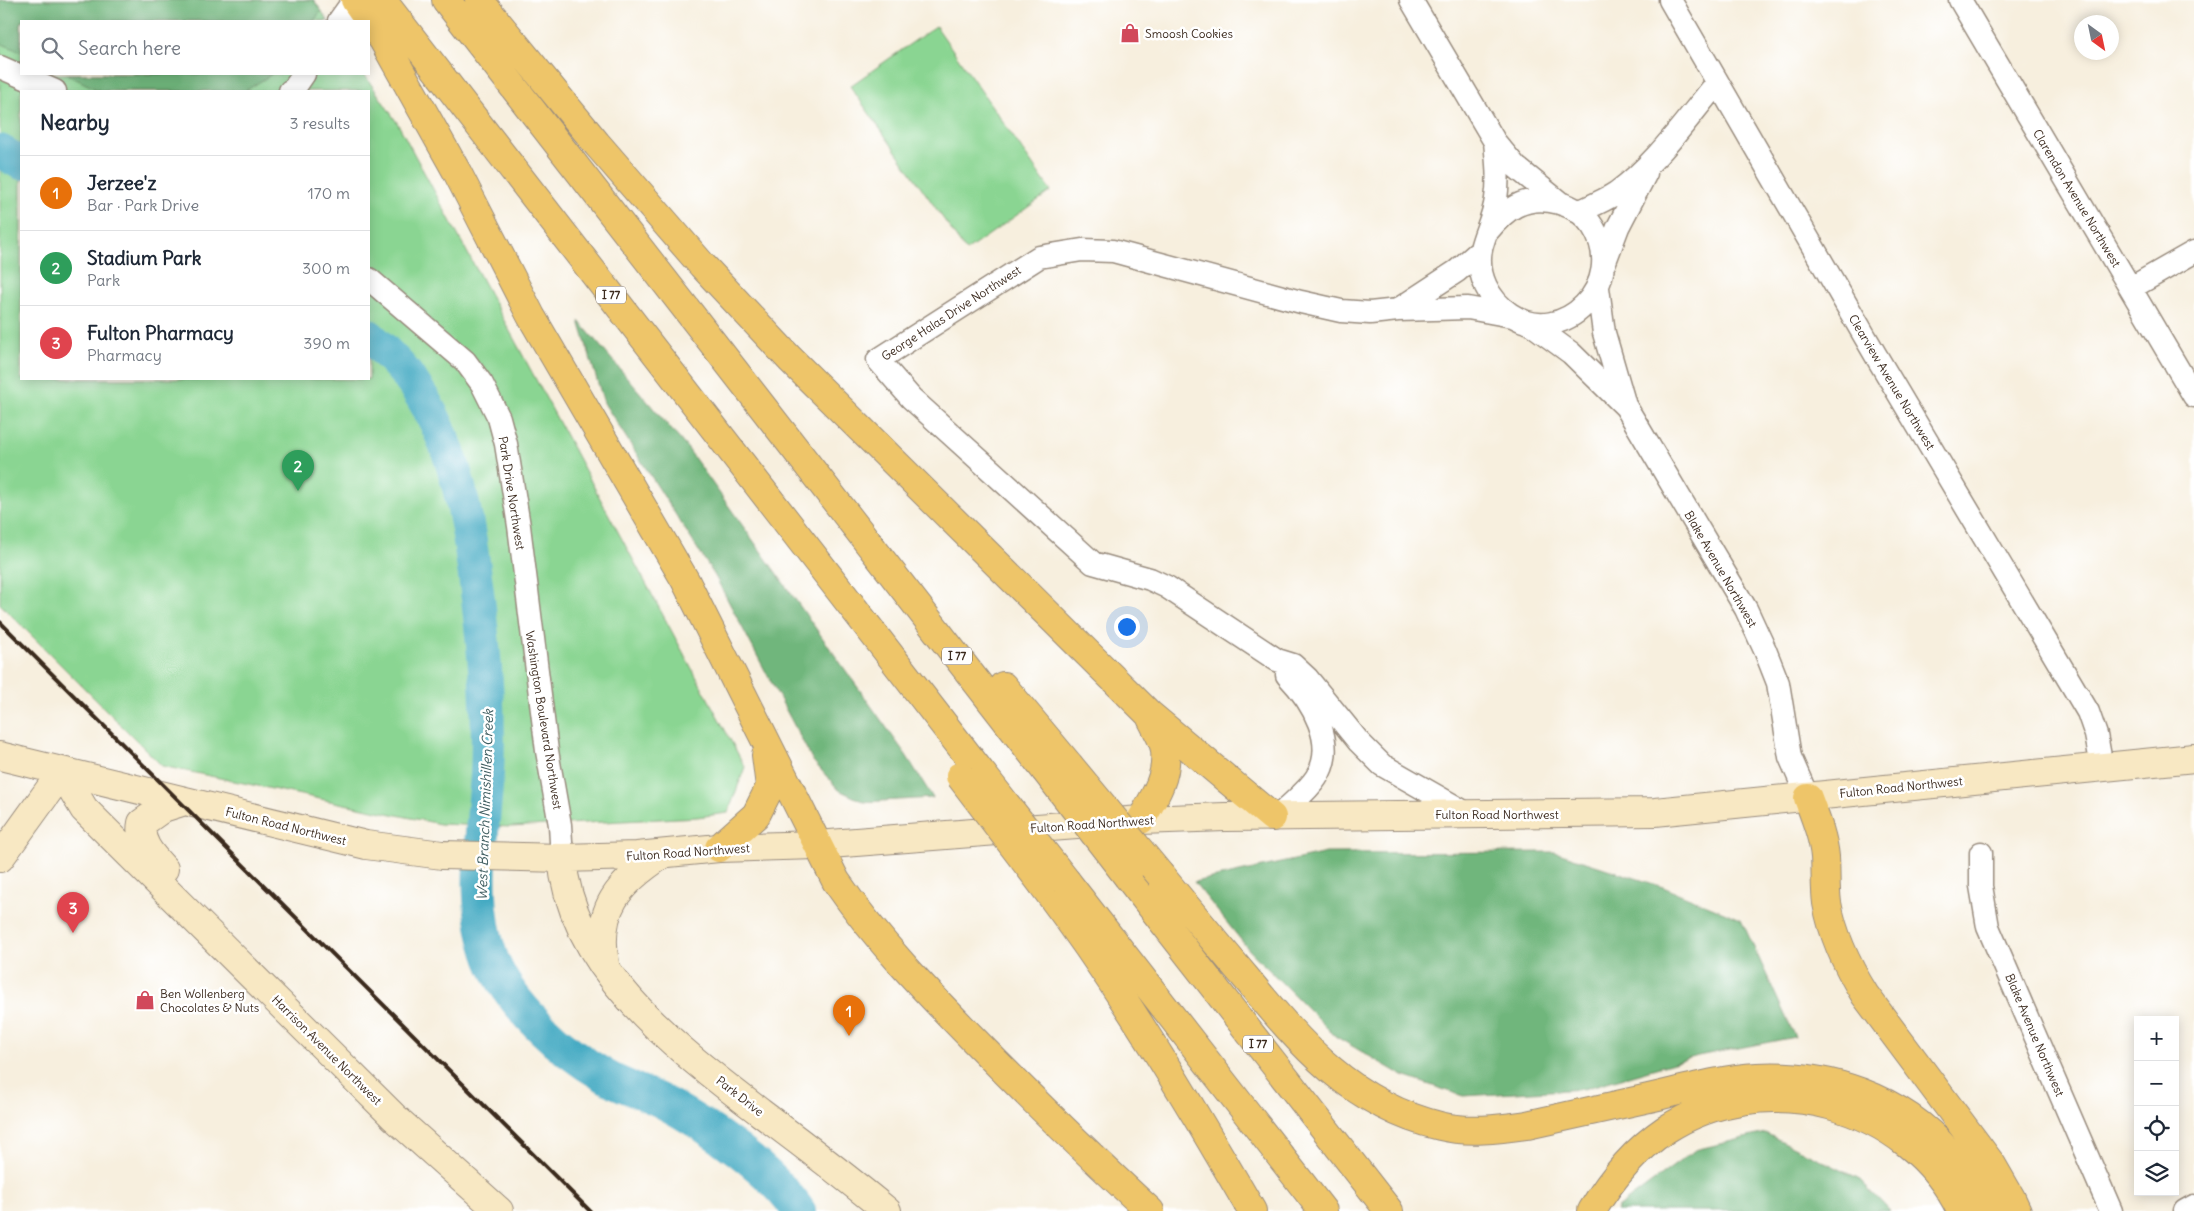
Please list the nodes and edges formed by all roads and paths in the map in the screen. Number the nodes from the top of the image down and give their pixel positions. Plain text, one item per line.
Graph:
1 (354, 0) edge
2 (446, 0) edge
3 (479, 0) edge
4 (1411, 0) edge
5 (1670, 0) edge
6 (1960, 0) edge
7 (340, 20) edge
8 (387, 20) edge
9 (0, 67) edge
10 (1717, 83) junction
11 (53, 90) edge
12 (1495, 142) junction
13 (1655, 157) junction
14 (1568, 207) junction
15 (1485, 240) junction
16 (2194, 252) edge
17 (1601, 277) junction
18 (370, 280) edge
19 (2130, 288) junction
20 (1398, 310) junction
21 (1521, 319) junction
22 (2194, 396) edge
23 (1626, 408) junction
24 (524, 582) joint
25 (1277, 660) junction
26 (1149, 714) junction
27 (1347, 726) junction
28 (763, 739) junction
29 (1325, 740) junction
30 (0, 756) edge
31 (2194, 758) edge
32 (2102, 767) junction
33 (1057, 768) junction
34 (62, 772) junction
35 (1808, 798) junction
36 (185, 801) junction
37 (1468, 814) junction
38 (1275, 817) junction
39 (1141, 820) junction
40 (817, 845) junction
41 (719, 848) junction
42 (1981, 853) dead end
43 (663, 854) junction
44 (550, 857) junction
45 (0, 858) edge
46 (1055, 883) junction
47 (226, 950) junction
48 (606, 968) junction
49 (2194, 1206) edge
50 (499, 1211) edge
51 (887, 1211) edge
52 (1150, 1211) edge
53 (1252, 1211) edge
54 (1323, 1211) edge
55 (1388, 1211) edge
56 (1592, 1211) edge
57 (1961, 1211) edge
58 (1988, 1211) edge
59 (2016, 1211) edge
60 (2111, 1211) edge
61 (2185, 1211) edge

1 - 7 street
1 - 8 highway
2 - 33 highway, I 77
3 - 26 highway
4 - 12 street
5 - 10 street, Clearview Avenue Northwest
6 - 19 street, Clarendon Avenue Northwest
8 - 28 highway
8 - 46 highway, I 77, bridge
9 - 11 street
10 - 13 street
10 - 32 street, Clearview Avenue Northwest
12 - 14 street
12 - 15 street
13 - 14 street
13 - 17 street
14 - 15 street
14 - 17 street
15 - 20 street, George Halas Drive Northwest
15 - 21 street
16 - 19 street
17 - 21 street
17 - 23 street, Blake Avenue Northwest
18 - 24 street, Park Drive Northwest
19 - 22 street, Clarendon Avenue Northwest
20 - 21 street, George Halas Drive Northwest
20 - 25 street, George Halas Drive Northwest
21 - 23 street, Blake Avenue Northwest
23 - 35 street, Blake Avenue Northwest
24 - 44 street, Washington Boulevard Northwest
25 - 27 street, George Halas Drive Northwest
25 - 29 street, George Halas Drive Northwest
26 - 38 highway
26 - 39 highway
27 - 29 street
27 - 37 street, George Halas Drive Northwest
28 - 40 highway
28 - 41 highway
29 - 38 street
30 - 34 main road, Fulton Road Northwest
31 - 32 main road, Fulton Road Northwest
32 - 35 main road, Fulton Road Northwest
33 - 55 highway, I 77, bridge
33 - 58 highway, bridge
34 - 36 main road, Fulton Road Northwest
34 - 45 main road
34 - 47 main road, Harrison Avenue Northwest
35 - 37 main road, Fulton Road Northwest
35 - 59 highway
36 - 44 main road, Fulton Road Northwest
36 - 47 main road
37 - 38 main road, Fulton Road Northwest
38 - 39 main road, Fulton Road Northwest
39 - 40 main road, Fulton Road Northwest
40 - 41 main road, Fulton Road Northwest
40 - 52 highway
41 - 43 main road, Fulton Road Northwest
42 - 60 street, Blake Avenue Northwest
43 - 44 main road, Fulton Road Northwest
43 - 48 main road, Park Drive
44 - 48 main road, Park Drive
46 - 53 highway
46 - 54 highway, I 77
47 - 50 main road, Harrison Avenue Northwest
48 - 51 main road, Park Drive
49 - 61 street
56 - 57 highway

